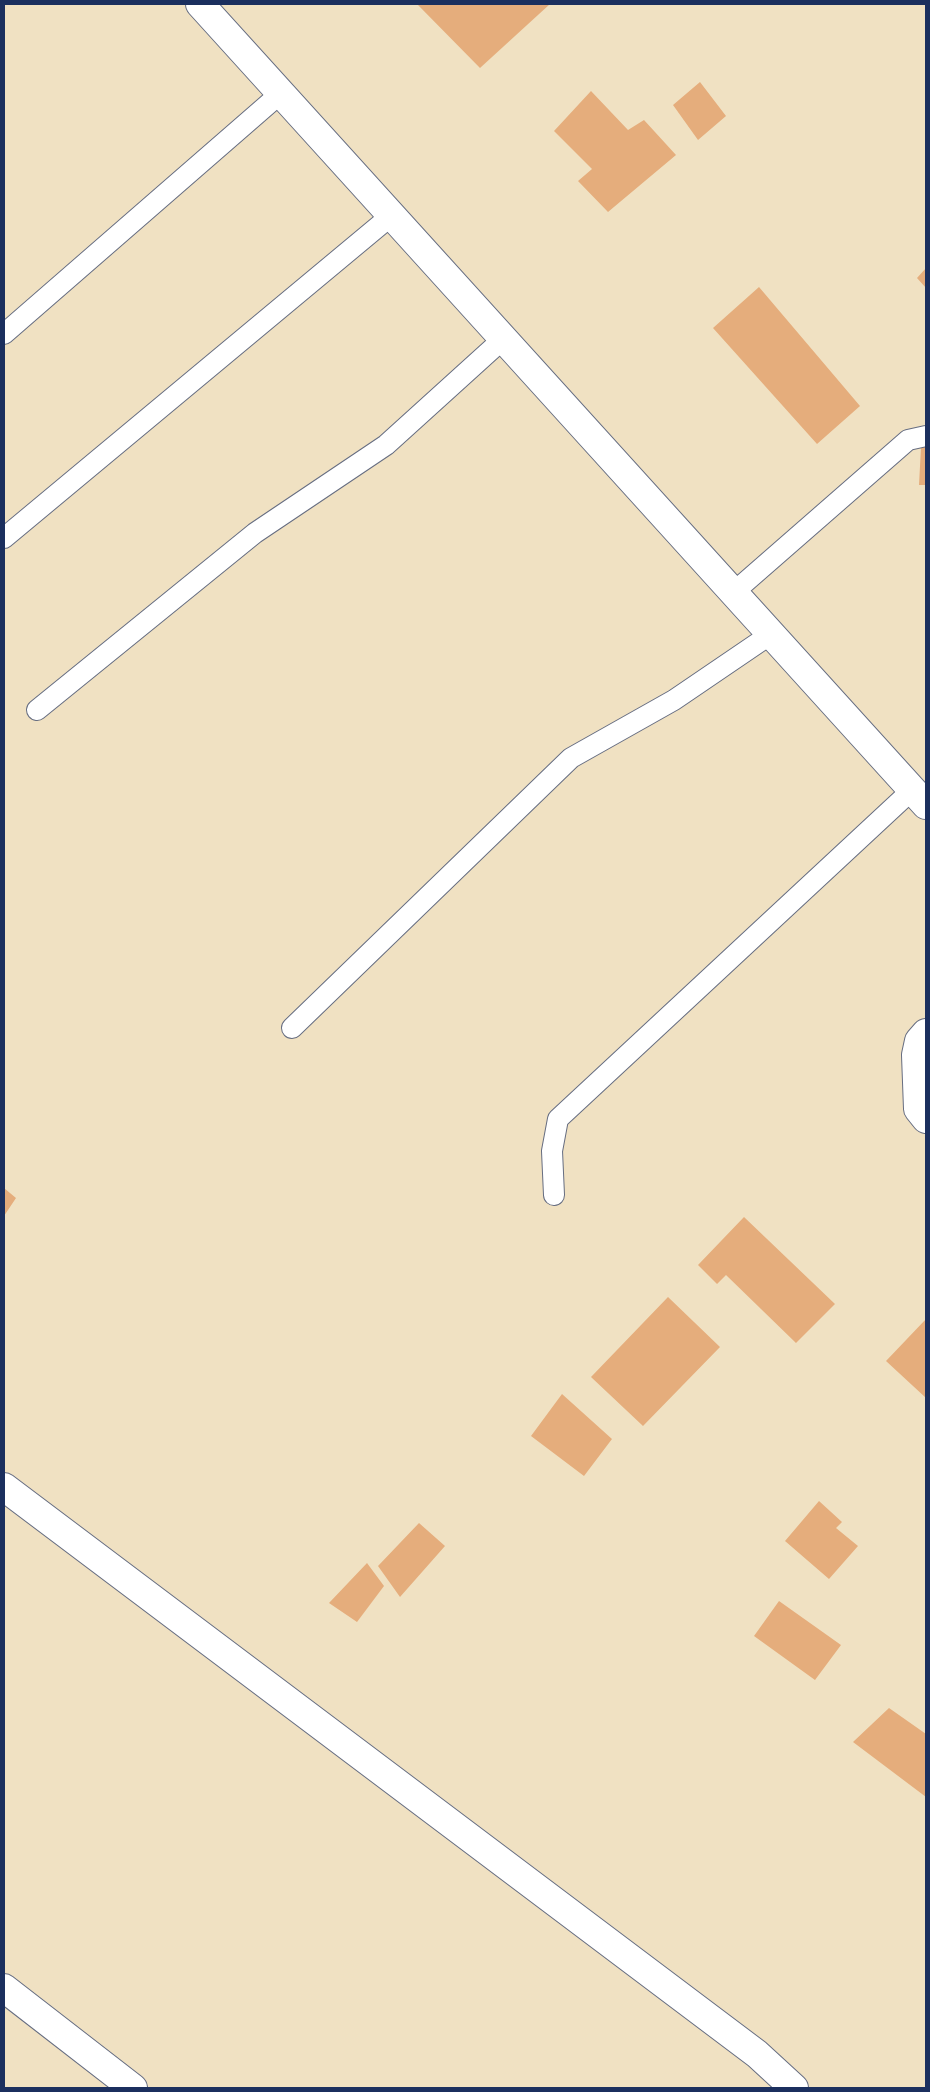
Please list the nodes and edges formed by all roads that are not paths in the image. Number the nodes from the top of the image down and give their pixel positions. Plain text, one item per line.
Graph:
1 (200, 4) edge
2 (281, 93) junction
3 (392, 216) junction
4 (4, 334) edge
5 (503, 339) junction
6 (926, 436) edge
7 (4, 538) edge
8 (734, 592) junction
9 (771, 634) junction
10 (37, 710) dead end
11 (919, 797) edge
12 (292, 1028) dead end
13 (926, 1033) edge
14 (926, 1119) edge
15 (554, 1195) dead end
16 (4, 1487) edge
17 (4, 1988) edge
18 (133, 2088) edge
19 (794, 2088) edge

1 - 2 street
2 - 3 street
2 - 4 lane
3 - 5 street
3 - 7 lane
5 - 8 street
5 - 10 lane
6 - 8 lane
8 - 9 street
9 - 11 street
9 - 12 lane
11 - 15 lane
13 - 14 street
16 - 19 street
17 - 18 street

